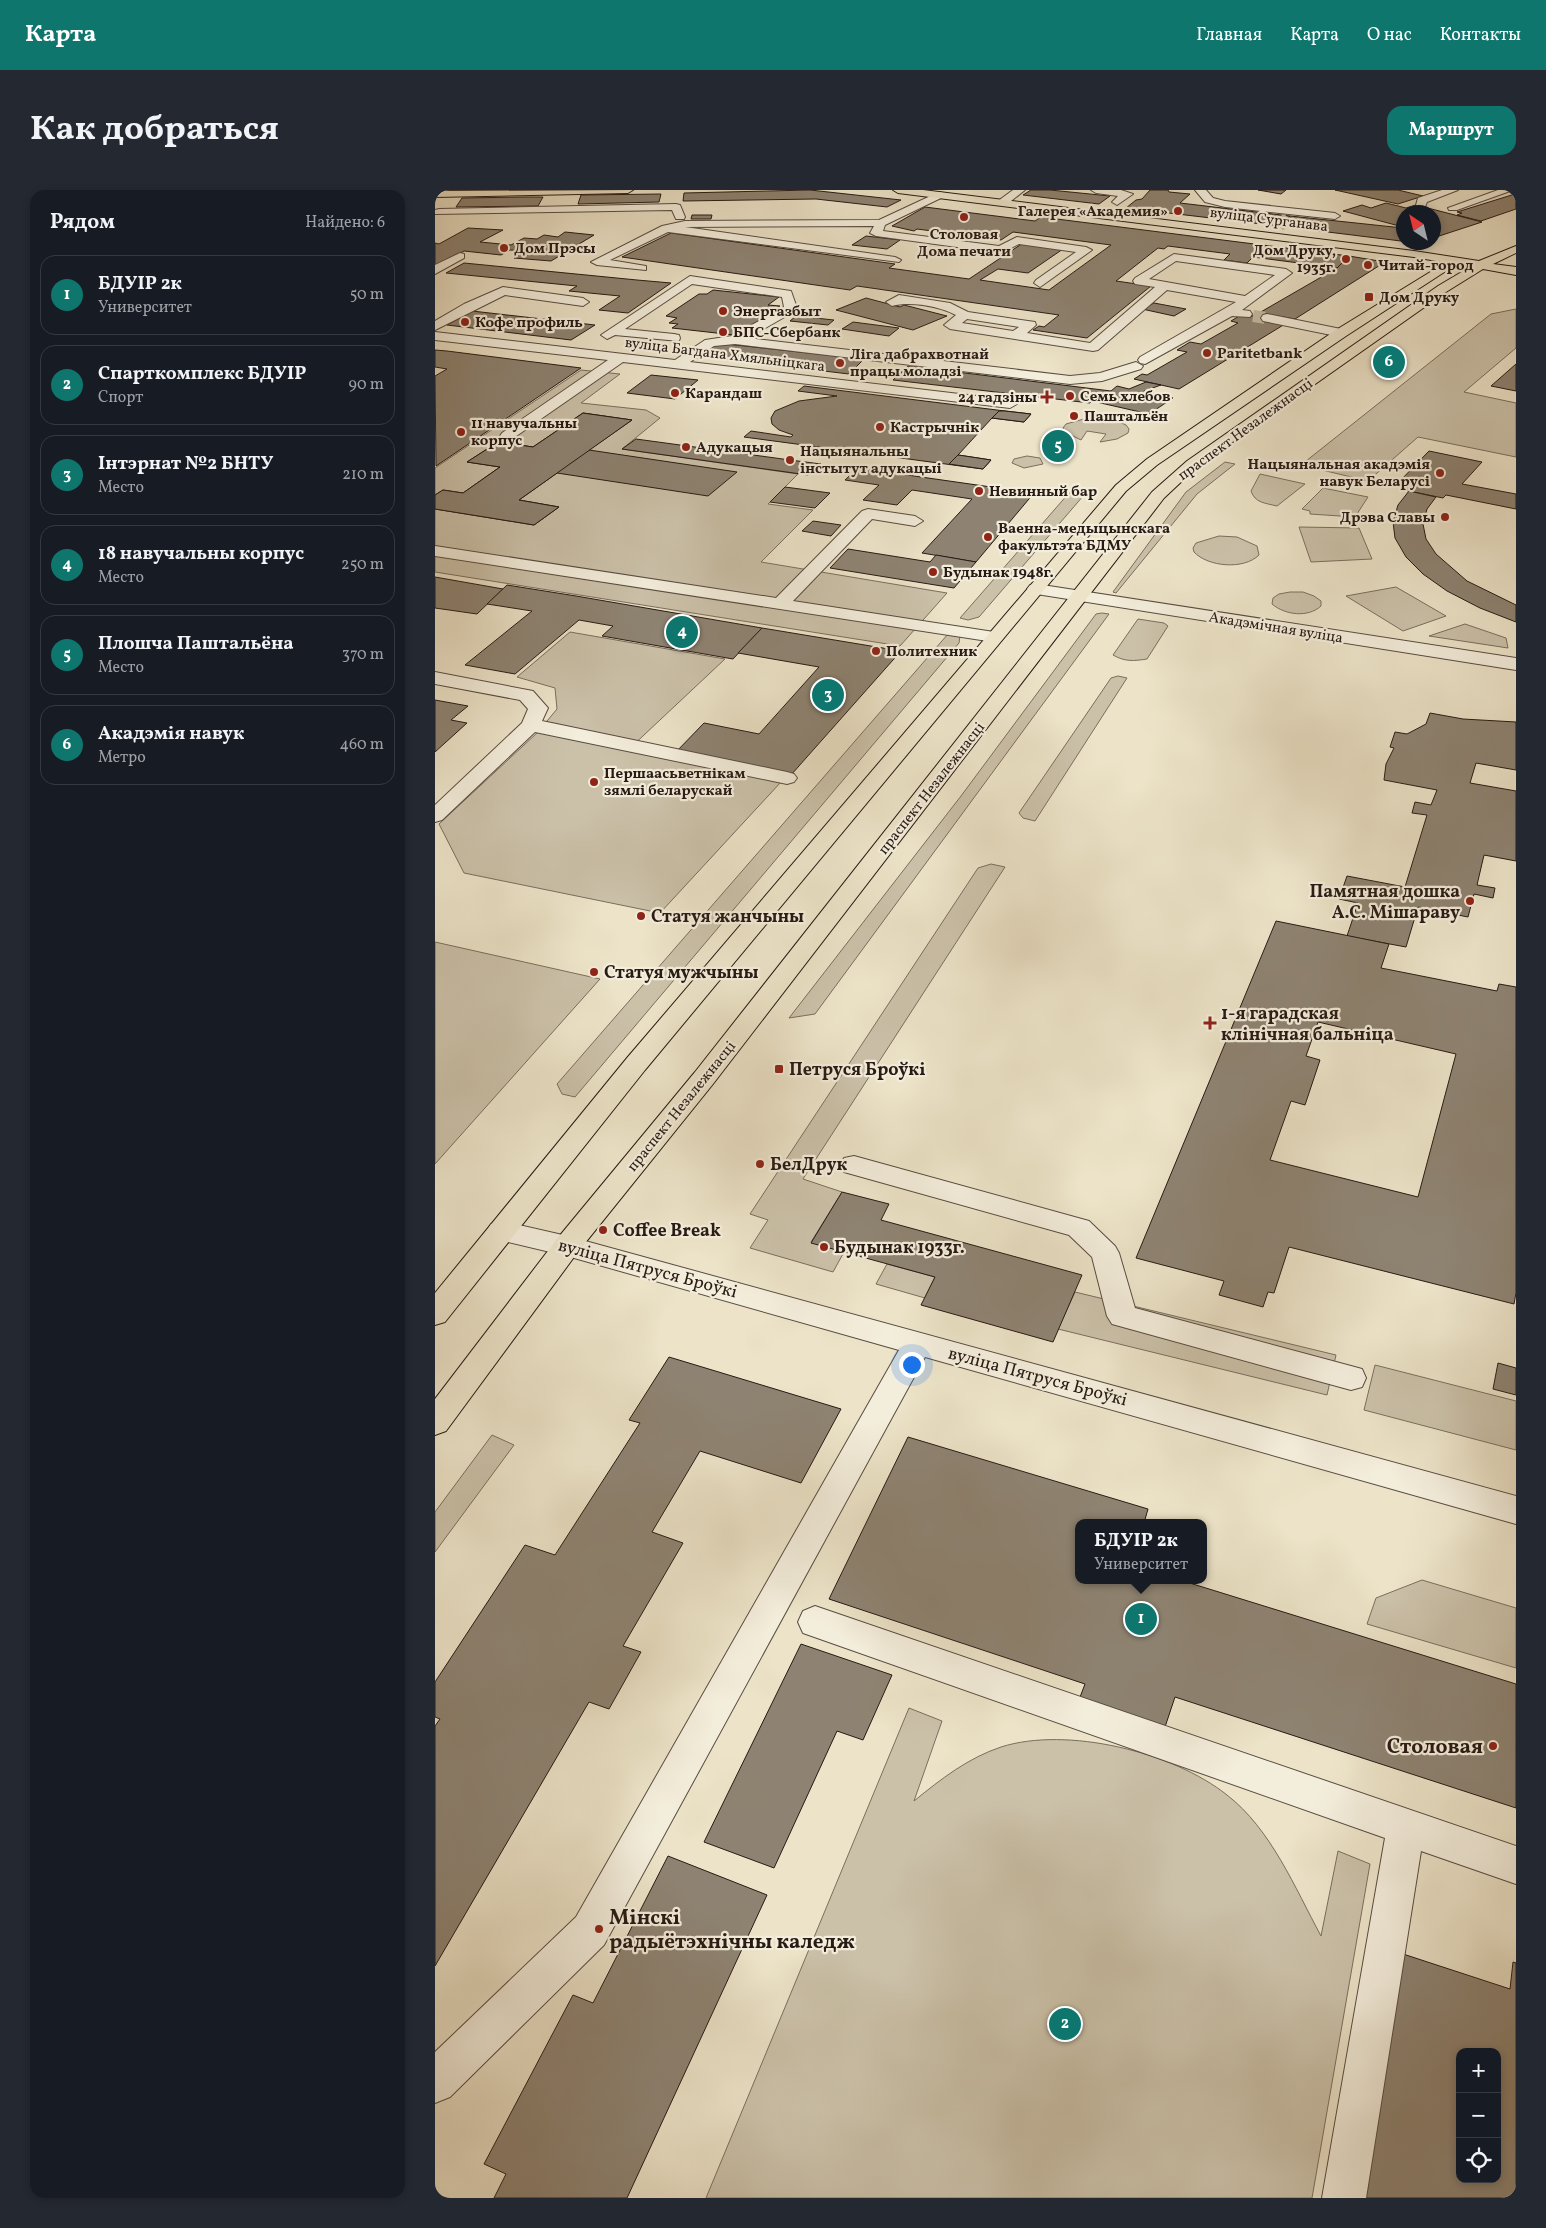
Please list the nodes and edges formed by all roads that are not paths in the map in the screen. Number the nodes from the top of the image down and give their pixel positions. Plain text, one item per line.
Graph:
1 (628, 190) edge
2 (898, 190) edge
3 (1002, 190) edge
4 (1020, 190) edge
5 (1096, 190) edge
6 (1200, 190) edge
7 (1453, 190) edge
8 (1466, 190) edge
9 (1508, 190) edge
10 (557, 192) junction
11 (435, 194) edge
12 (939, 195) junction
13 (1490, 196) junction
14 (985, 200) junction
15 (1117, 202) dead end
16 (1002, 203) junction
17 (1421, 205) dead end
18 (677, 207) dead end
19 (1453, 208) dead end
20 (545, 210) junction
21 (439, 212) dead end
22 (879, 216) junction
23 (1335, 216) dead end
24 (1279, 226) tunnel mouth
25 (666, 228) junction
26 (1268, 236) junction
27 (1516, 237) edge
28 (1501, 242) dead end
29 (1516, 249) edge
30 (460, 256) dead end
31 (1478, 259) junction
32 (895, 260) dead end
33 (1457, 260) junction
34 (642, 268) dead end
35 (435, 270) edge
36 (1516, 270) edge
37 (1040, 283) dead end
38 (1164, 286) junction
39 (1247, 300) junction
40 (583, 302) dead end
41 (892, 302) dead end
42 (443, 304) dead end
43 (468, 308) junction
44 (1230, 312) junction
45 (1253, 316) tunnel mouth
46 (1267, 318) tunnel mouth
47 (435, 326) edge
48 (613, 331) junction
49 (1341, 333) junction
50 (435, 336) edge
51 (674, 338) dead end
52 (735, 340) junction
53 (908, 348) dead end
54 (577, 353) junction
55 (620, 358) junction
56 (896, 359) junction
57 (677, 365) junction
58 (843, 385) junction
59 (1011, 404) dead end
60 (507, 436) dead end
61 (915, 521) dead end
62 (435, 551) edge
63 (1036, 589) junction
64 (1080, 596) junction
65 (781, 603) junction
66 (994, 637) junction
67 (1516, 664) edge
68 (435, 678) edge
69 (531, 725) junction
70 (787, 778) dead end
71 (435, 816) edge
72 (854, 1165) dead end
73 (501, 1231) junction
74 (567, 1246) junction
75 (435, 1314) edge
76 (918, 1343) junction
77 (1351, 1378) dead end
78 (435, 1422) edge
79 (1516, 1510) edge
80 (815, 1622) dead end
81 (1406, 1828) junction
82 (1516, 1865) edge
83 (435, 2082) edge
84 (1344, 2198) edge

1 - 10 main road
2 - 12 main road, вуліца Сурганава
3 - 14 street
4 - 16 street
5 - 15 street
6 - 23 street
7 - 17 street
8 - 13 street
9 - 13 street
10 - 11 main road
10 - 20 street
12 - 14 main road, вуліца Сурганава
12 - 22 street
13 - 19 street
14 - 16 main road, вуліца Сурганава
16 - 26 main road, вуліца Сурганава
18 - 20 street
20 - 21 street
22 - 25 street
22 - 37 street
24 - 26 street
25 - 32 street
25 - 34 street
26 - 33 main road, вуліца Сурганава
27 - 28 main road
29 - 31 main road, праспект Незалежнасці
30 - 35 street
31 - 33 main road, вуліца Сурганава
31 - 36 main road, вуліца Сурганава
31 - 64 main road, праспект Незалежнасці
33 - 49 main road, праспект Незалежнасці
38 - 39 street
38 - 39 street
38 - 41 street
39 - 44 street
40 - 43 street
42 - 43 street
43 - 47 street
44 - 45 street
44 - 56 street
46 - 49 street
48 - 51 street
48 - 52 street
48 - 54 street
49 - 63 main road, праспект Незалежнасці
50 - 54 street, вуліца Багдана Хмяльніцкага
52 - 56 street
52 - 57 street
53 - 56 street
54 - 55 street, вуліца Багдана Хмяльніцкага
55 - 57 street, вуліца Багдана Хмяльніцкага
55 - 60 street
56 - 58 street
57 - 58 street, вуліца Багдана Хмяльніцкага
58 - 59 street, вуліца Багдана Хмяльніцкага
61 - 65 street
62 - 65 street
63 - 64 street, Акадэмічная вуліца
63 - 66 main road, праспект Незалежнасці
64 - 67 street, Акадэмічная вуліца
64 - 74 main road, праспект Незалежнасці
65 - 66 street
66 - 73 main road, праспект Незалежнасці
68 - 69 street
69 - 70 street
69 - 71 street
72 - 77 street
73 - 74 street, вуліца Пятруся Броўкі
73 - 75 main road, праспект Незалежнасці
74 - 76 street, вуліца Пятруся Броўкі
74 - 78 main road, праспект Незалежнасці
76 - 79 street, вуліца Пятруся Броўкі
76 - 83 street
80 - 81 street
81 - 82 street
81 - 84 street

